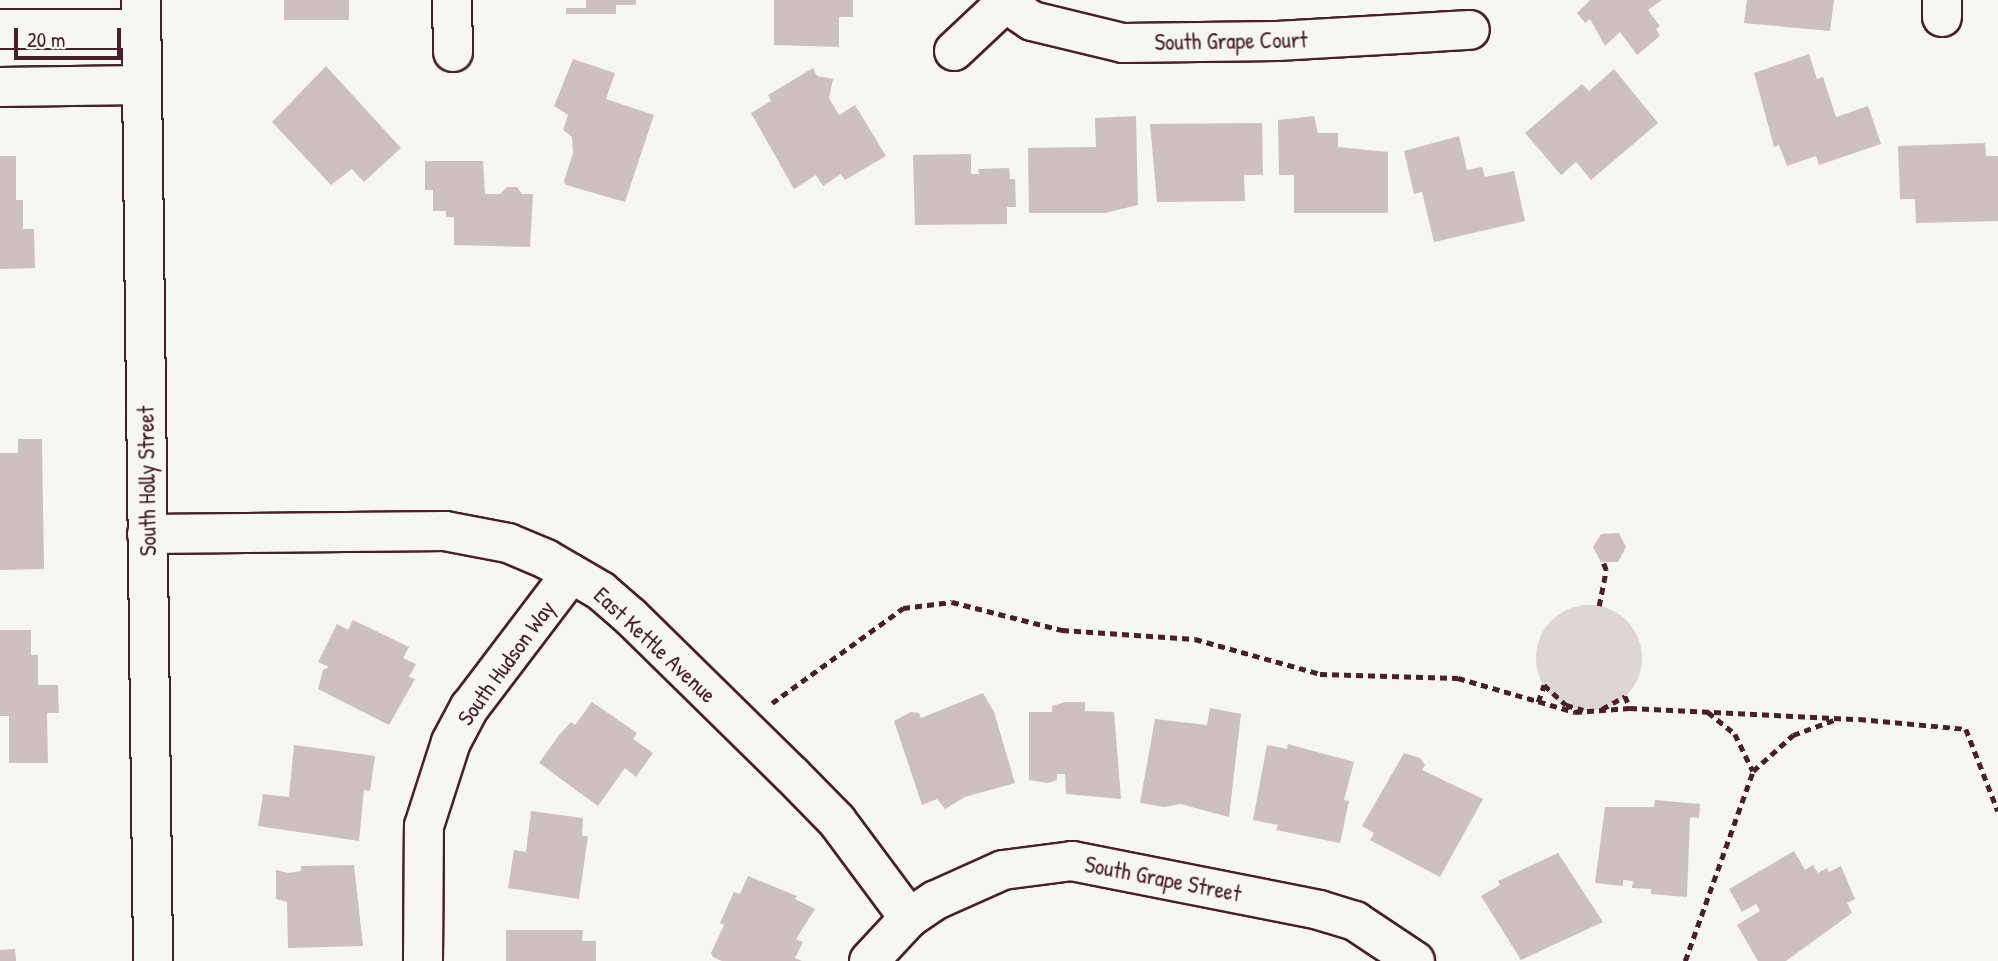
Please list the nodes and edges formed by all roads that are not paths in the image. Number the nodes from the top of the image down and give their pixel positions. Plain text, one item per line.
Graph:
1 (452, 0) edge
2 (1002, 2) edge
3 (141, 14) edge
4 (0, 29) edge
5 (1470, 30) dead end
6 (954, 51) dead end
7 (453, 52) dead end
8 (142, 85) junction
9 (0, 87) edge
10 (148, 534) junction
11 (571, 573) junction
12 (909, 918) junction
13 (153, 961) edge
14 (423, 961) edge
15 (869, 961) edge
16 (1415, 961) edge

1 - 7 street
2 - 5 street, South Grape Court
2 - 6 street
3 - 4 street
3 - 8 street, South Holly Street
8 - 9 street
8 - 10 street, South Holly Street
10 - 11 street, East Kettle Avenue
10 - 13 street, South Holly Street
11 - 12 street, East Kettle Avenue
11 - 14 street, South Hudson Way
12 - 15 street, South Grape Street
12 - 16 street, South Grape Street

